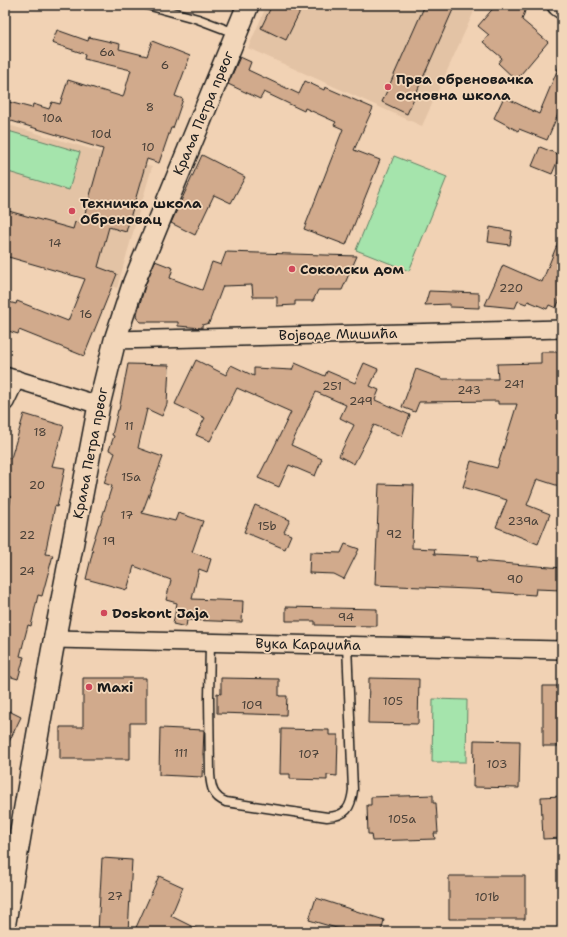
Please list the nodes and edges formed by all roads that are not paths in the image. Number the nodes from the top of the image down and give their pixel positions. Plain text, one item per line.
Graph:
1 (147, 5) edge
2 (248, 5) edge
3 (558, 5) edge
4 (562, 8) edge
5 (236, 34) junction
6 (562, 329) edge
7 (115, 340) junction
8 (10, 378) edge
9 (5, 402) edge
10 (99, 405) junction
11 (54, 639) junction
12 (210, 642) junction
13 (347, 645) junction
14 (562, 650) edge
15 (5, 922) edge

1 - 5 lane
2 - 5 street, Краља Петра првог
3 - 4 street
5 - 7 street, Краља Петра првог
6 - 7 street, Војводе Мишића
7 - 10 street, Краља Петра првог
8 - 9 street
8 - 10 street
10 - 11 street, Краља Петра првог
11 - 12 street, Вука Караџића
11 - 15 street, Краља Петра првог
12 - 13 street, Вука Караџића
12 - 13 lane
13 - 14 street, Вука Караџића

